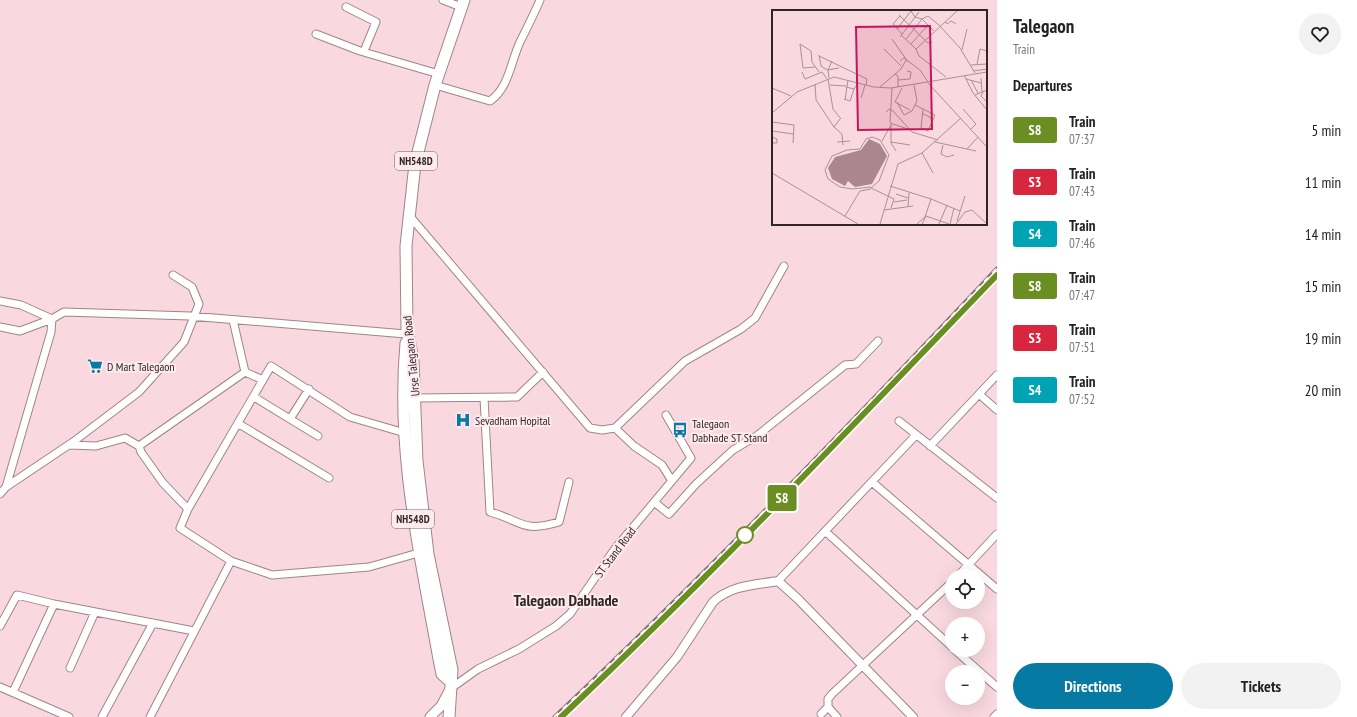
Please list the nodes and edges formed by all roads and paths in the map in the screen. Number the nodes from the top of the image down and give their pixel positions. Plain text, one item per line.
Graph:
1 (443, 0) edge
2 (540, 0) edge
3 (463, 4) edge
4 (346, 7) dead end
5 (316, 34) dead end
6 (364, 51) junction
7 (437, 80) junction
8 (408, 214) junction
9 (784, 266) dead end
10 (173, 275) dead end
11 (0, 301) edge
12 (194, 317) junction
13 (52, 319) junction
14 (233, 320) junction
15 (0, 327) edge
16 (407, 331) junction
17 (878, 341) dead end
18 (245, 372) junction
19 (543, 372) junction
20 (997, 375) edge
21 (263, 380) junction
22 (309, 389) junction
23 (979, 394) junction
24 (254, 397) junction
25 (416, 398) junction
26 (484, 398) junction
27 (997, 410) edge
28 (666, 415) dead end
29 (290, 418) junction
30 (899, 421) dead end
31 (239, 424) junction
32 (615, 428) junction
33 (405, 433) junction
34 (916, 435) junction
35 (318, 436) dead end
36 (69, 445) junction
37 (139, 446) junction
38 (930, 446) junction
39 (329, 478) dead end
40 (672, 481) junction
41 (569, 482) dead end
42 (872, 482) junction
43 (6, 487) junction
44 (0, 494) edge
45 (997, 498) edge
46 (654, 502) junction
47 (188, 509) junction
48 (825, 531) junction
49 (997, 534) edge
50 (423, 551) junction
51 (231, 561) junction
52 (969, 565) junction
53 (965, 569) edge
54 (778, 581) junction
55 (945, 589) edge
56 (997, 589) edge
57 (54, 604) junction
58 (95, 612) junction
59 (917, 616) junction
60 (152, 623) junction
61 (0, 626) edge
62 (194, 630) junction
63 (945, 641) edge
64 (963, 657) edge
65 (863, 665) junction
66 (70, 668) dead end
67 (447, 681) junction
68 (0, 687) edge
69 (997, 687) edge
70 (13, 692) junction
71 (828, 707) junction
72 (821, 714) dead end
73 (997, 714) edge
74 (69, 717) edge
75 (102, 717) edge
76 (150, 717) edge
77 (430, 717) edge
78 (449, 717) edge
79 (626, 717) edge
80 (837, 717) edge
81 (913, 717) edge
82 (994, 717) edge

1 - 3 street
2 - 7 street
3 - 7 highway, Urse Talegaon Road / NH548D
4 - 6 street
5 - 6 street
6 - 7 street
7 - 8 highway, Urse Talegaon Road / NH548D
8 - 16 highway, Urse Talegaon Road / NH548D
8 - 19 street
9 - 32 street
10 - 12 street
11 - 13 street
12 - 13 street
12 - 14 street
12 - 36 street
13 - 15 street
13 - 43 street
14 - 16 street
14 - 18 street
16 - 25 highway, Urse Talegaon Road / NH548D
16 - 33 highway, NH548D
17 - 46 street
18 - 21 street
18 - 37 street
19 - 26 street
19 - 32 street
20 - 23 street
21 - 22 street
21 - 24 street
22 - 29 street
22 - 33 street
23 - 27 street
23 - 38 street
24 - 29 street
24 - 31 street
25 - 26 street
25 - 50 highway, Urse Talegaon Road / NH548D
26 - 41 street
28 - 40 street, ST Stand Road
29 - 35 street
30 - 34 street
31 - 39 street
31 - 47 street
32 - 40 street
33 - 50 highway, NH548D
34 - 38 street
34 - 42 street
36 - 37 street
36 - 43 street
37 - 47 street
38 - 45 street
40 - 46 street, ST Stand Road
42 - 48 street
42 - 52 street
43 - 44 street
46 - 67 street, ST Stand Road
47 - 51 street
48 - 54 street
48 - 59 street
49 - 52 street
50 - 51 street
50 - 67 highway, Urse Talegaon Road / NH548D
51 - 62 street
52 - 53 street
52 - 56 street
54 - 65 street
54 - 79 street
55 - 59 street
57 - 58 street
57 - 61 street
57 - 70 street
58 - 60 street
58 - 66 street
59 - 63 street
59 - 65 street
60 - 62 street
60 - 75 street
62 - 76 street
64 - 69 street
65 - 71 street
65 - 81 street
67 - 77 main road
67 - 78 highway, Urse Talegaon Road / NH548D
68 - 70 street
70 - 74 street
71 - 72 street
71 - 80 street
73 - 82 street

